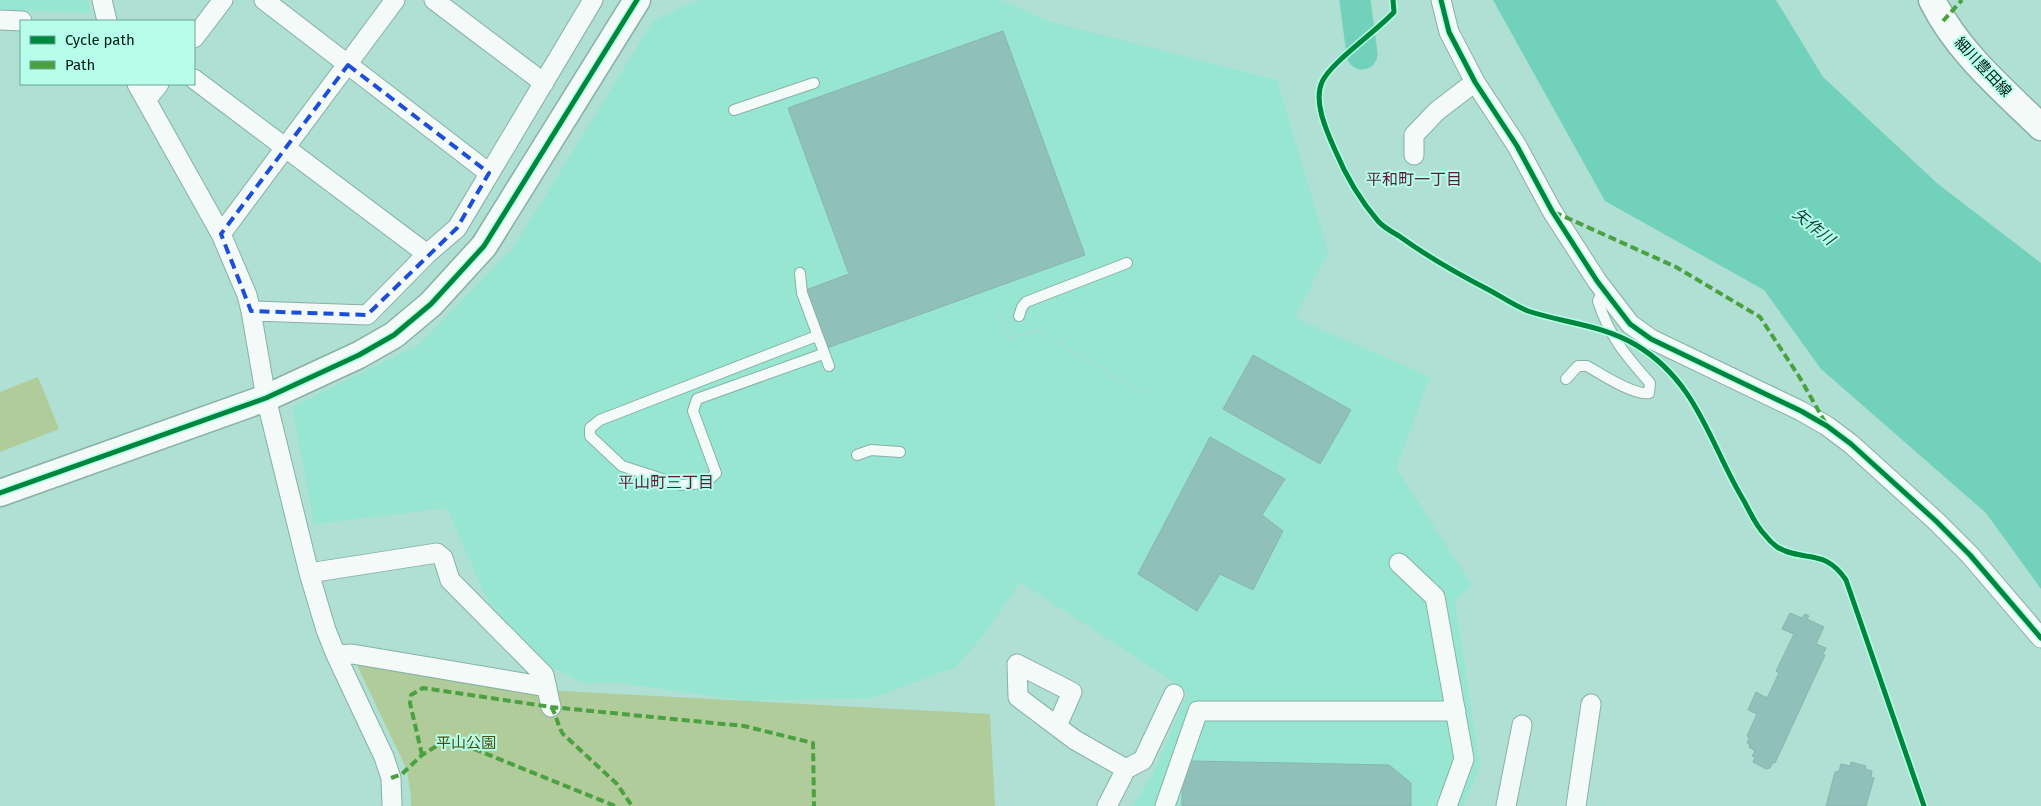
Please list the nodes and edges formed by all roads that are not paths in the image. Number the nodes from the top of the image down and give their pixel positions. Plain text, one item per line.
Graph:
1 (102, 0) edge
2 (224, 0) edge
3 (264, 0) edge
4 (395, 0) edge
5 (434, 0) edge
6 (593, 0) edge
7 (637, 0) edge
8 (1441, 0) edge
9 (1932, 0) edge
10 (0, 20) edge
11 (107, 20) edge
12 (20, 21) edge
13 (195, 37) edge
14 (348, 65) junction
15 (195, 80) edge
16 (1475, 82) junction
17 (544, 83) junction
18 (814, 83) dead end
19 (138, 85) edge
20 (158, 85) edge
21 (146, 100) junction
22 (734, 110) dead end
23 (2041, 127) edge
24 (285, 148) junction
25 (1414, 155) dead end
26 (489, 173) junction
27 (221, 234) junction
28 (427, 254) junction
29 (1128, 263) dead end
30 (800, 273) dead end
31 (1603, 289) junction
32 (251, 310) junction
33 (1019, 316) dead end
34 (814, 337) dead end
35 (820, 355) dead end
36 (830, 366) dead end
37 (1566, 379) dead end
38 (266, 398) junction
39 (900, 452) dead end
40 (856, 456) dead end
41 (0, 494) edge
42 (1399, 563) dead end
43 (309, 573) junction
44 (2041, 638) edge
45 (336, 655) junction
46 (547, 687) junction
47 (1174, 694) dead end
48 (1591, 704) dead end
49 (550, 707) dead end
50 (1456, 711) junction
51 (1522, 725) dead end
52 (1056, 726) dead end
53 (1126, 769) junction
54 (392, 806) edge
55 (1107, 806) edge
56 (1165, 806) edge
57 (1447, 806) edge
58 (1506, 806) edge
59 (1576, 806) edge

1 - 11 street
2 - 13 street
3 - 14 street
4 - 14 street
5 - 17 street
6 - 17 street
7 - 38 street
8 - 16 street
9 - 23 street, 細川豊田線
10 - 12 street
14 - 24 street
14 - 26 street
15 - 24 street
16 - 25 street
16 - 31 street
17 - 26 street
18 - 22 lane
19 - 21 street
20 - 21 street
21 - 27 street
24 - 27 street
24 - 28 street
26 - 28 street
27 - 32 street
28 - 32 street
29 - 33 lane
30 - 36 lane
31 - 37 lane
31 - 44 street
32 - 38 street
34 - 35 lane
38 - 41 street
38 - 43 street
39 - 40 lane
42 - 50 street
43 - 45 street
43 - 46 street
45 - 46 street
45 - 54 street
46 - 49 street
47 - 53 street
48 - 59 street
50 - 56 street
50 - 57 street
51 - 58 street
52 - 53 street
53 - 55 street

